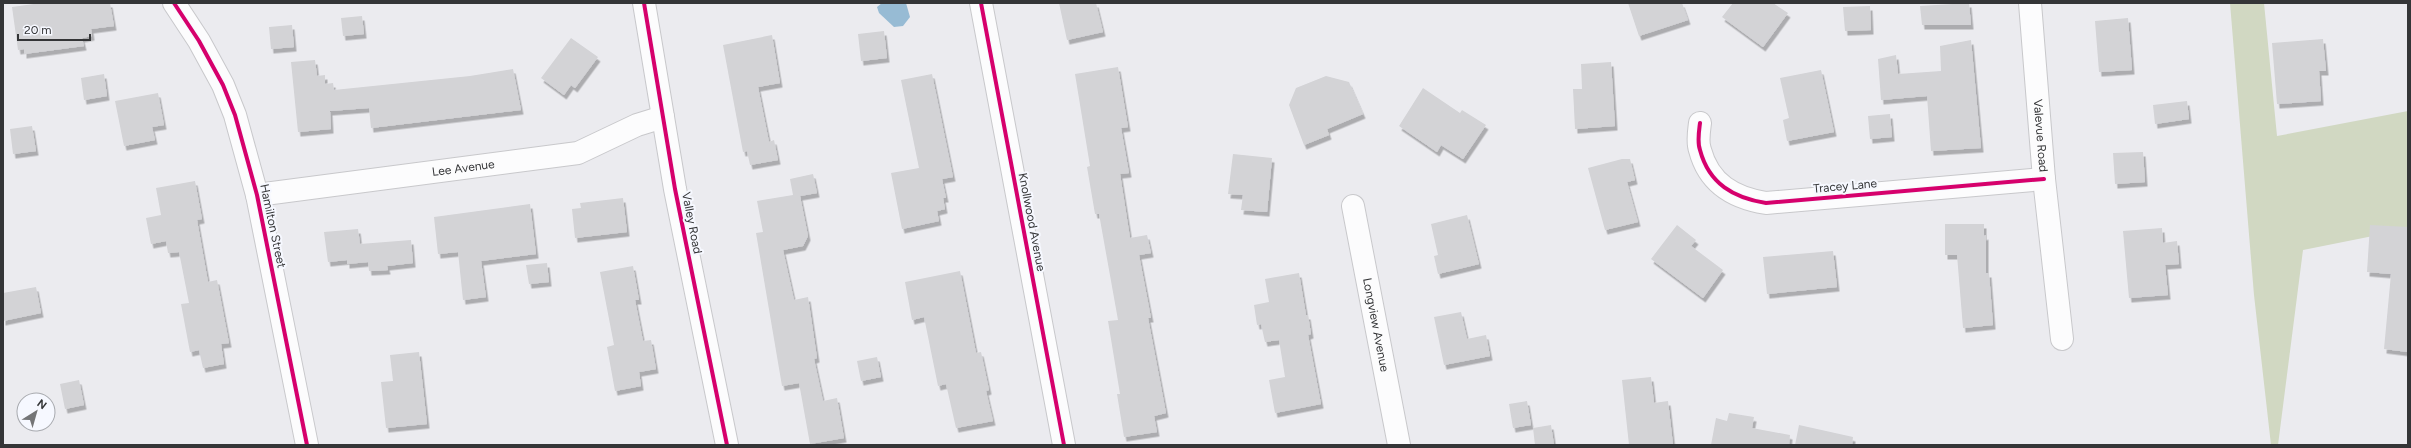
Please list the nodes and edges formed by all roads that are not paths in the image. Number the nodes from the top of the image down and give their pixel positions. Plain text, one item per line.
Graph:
1 (174, 3) edge
2 (644, 3) edge
3 (981, 3) edge
4 (2030, 3) edge
5 (663, 117) junction
6 (1700, 122) dead end
7 (2044, 179) junction
8 (257, 195) junction
9 (1353, 206) dead end
10 (2062, 339) dead end
11 (307, 445) edge
12 (727, 445) edge
13 (1064, 445) edge
14 (1399, 445) edge

1 - 8 street, Hamilton Street
2 - 5 street, Valley Road
3 - 13 street, Knollwood Avenue
4 - 7 street, Valevue Road
5 - 8 street, Lee Avenue
5 - 12 street, Valley Road
6 - 7 street, Tracey Lane
7 - 10 street, Valevue Road
8 - 11 street, Hamilton Street
9 - 14 street, Longview Avenue

